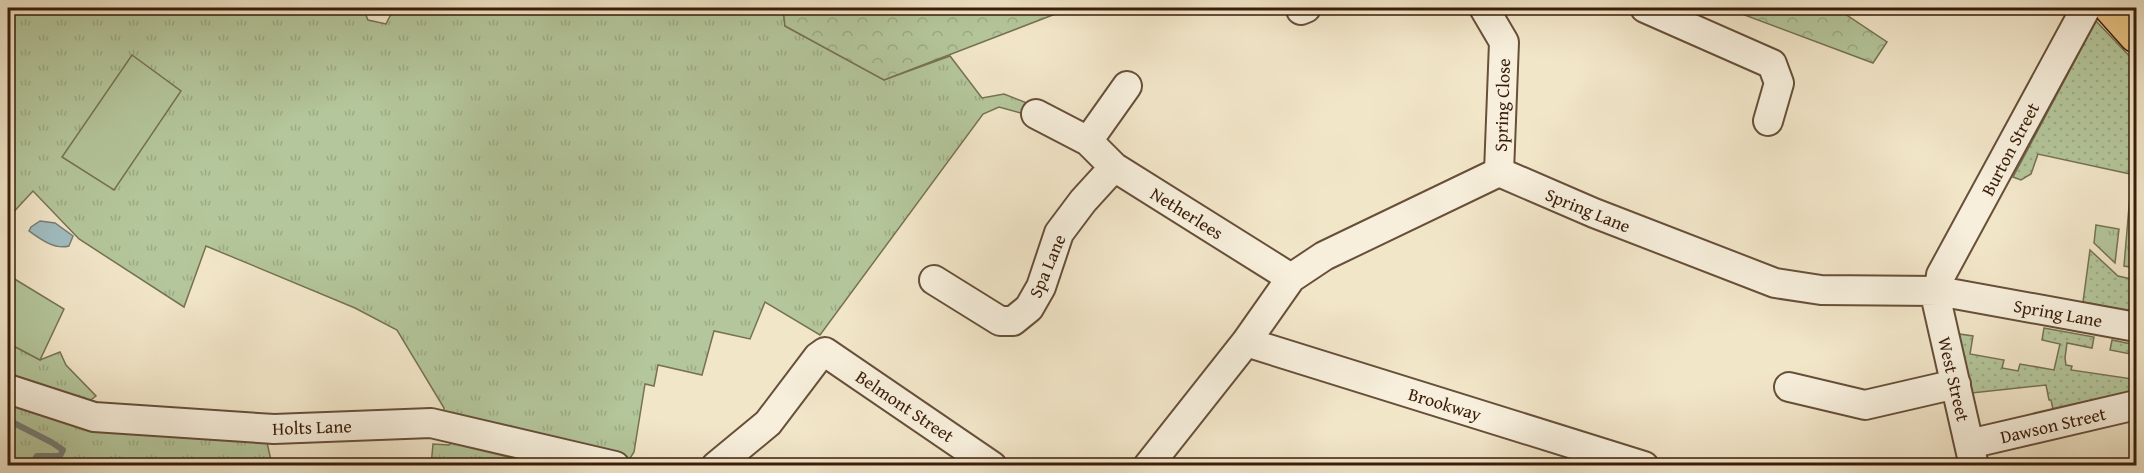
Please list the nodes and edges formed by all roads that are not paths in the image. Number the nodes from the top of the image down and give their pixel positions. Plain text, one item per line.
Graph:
1 (1484, 8) edge
2 (1645, 8) edge
3 (2086, 8) edge
4 (2111, 8) edge
5 (2136, 36) edge
6 (1127, 86) dead end
7 (1036, 114) dead end
8 (1768, 121) dead end
9 (1088, 141) junction
10 (1114, 167) junction
11 (1499, 172) junction
12 (1291, 278) junction
13 (934, 280) dead end
14 (1938, 291) junction
15 (2136, 327) edge
16 (1246, 342) junction
17 (1956, 384) junction
18 (1790, 387) dead end
19 (8, 389) edge
20 (2136, 405) edge
21 (1971, 455) edge
22 (615, 465) edge
23 (716, 465) edge
24 (992, 465) edge
25 (1148, 465) edge
26 (1644, 465) edge

1 - 11 street, Spring Close
2 - 8 street
3 - 14 street, Burton Street
4 - 5 main road
6 - 9 street
7 - 9 street, Netherlees
9 - 10 street, Netherlees
10 - 12 street, Netherlees
10 - 13 street, Spa Lane
11 - 12 street
11 - 14 street, Spring Lane
12 - 16 street
14 - 15 street, Spring Lane
14 - 17 street, West Street
16 - 25 street
16 - 26 street, Brookway
17 - 18 street
17 - 21 street, West Street
19 - 22 street, Holts Lane
20 - 21 street, Dawson Street
23 - 24 street, Belmont Street

